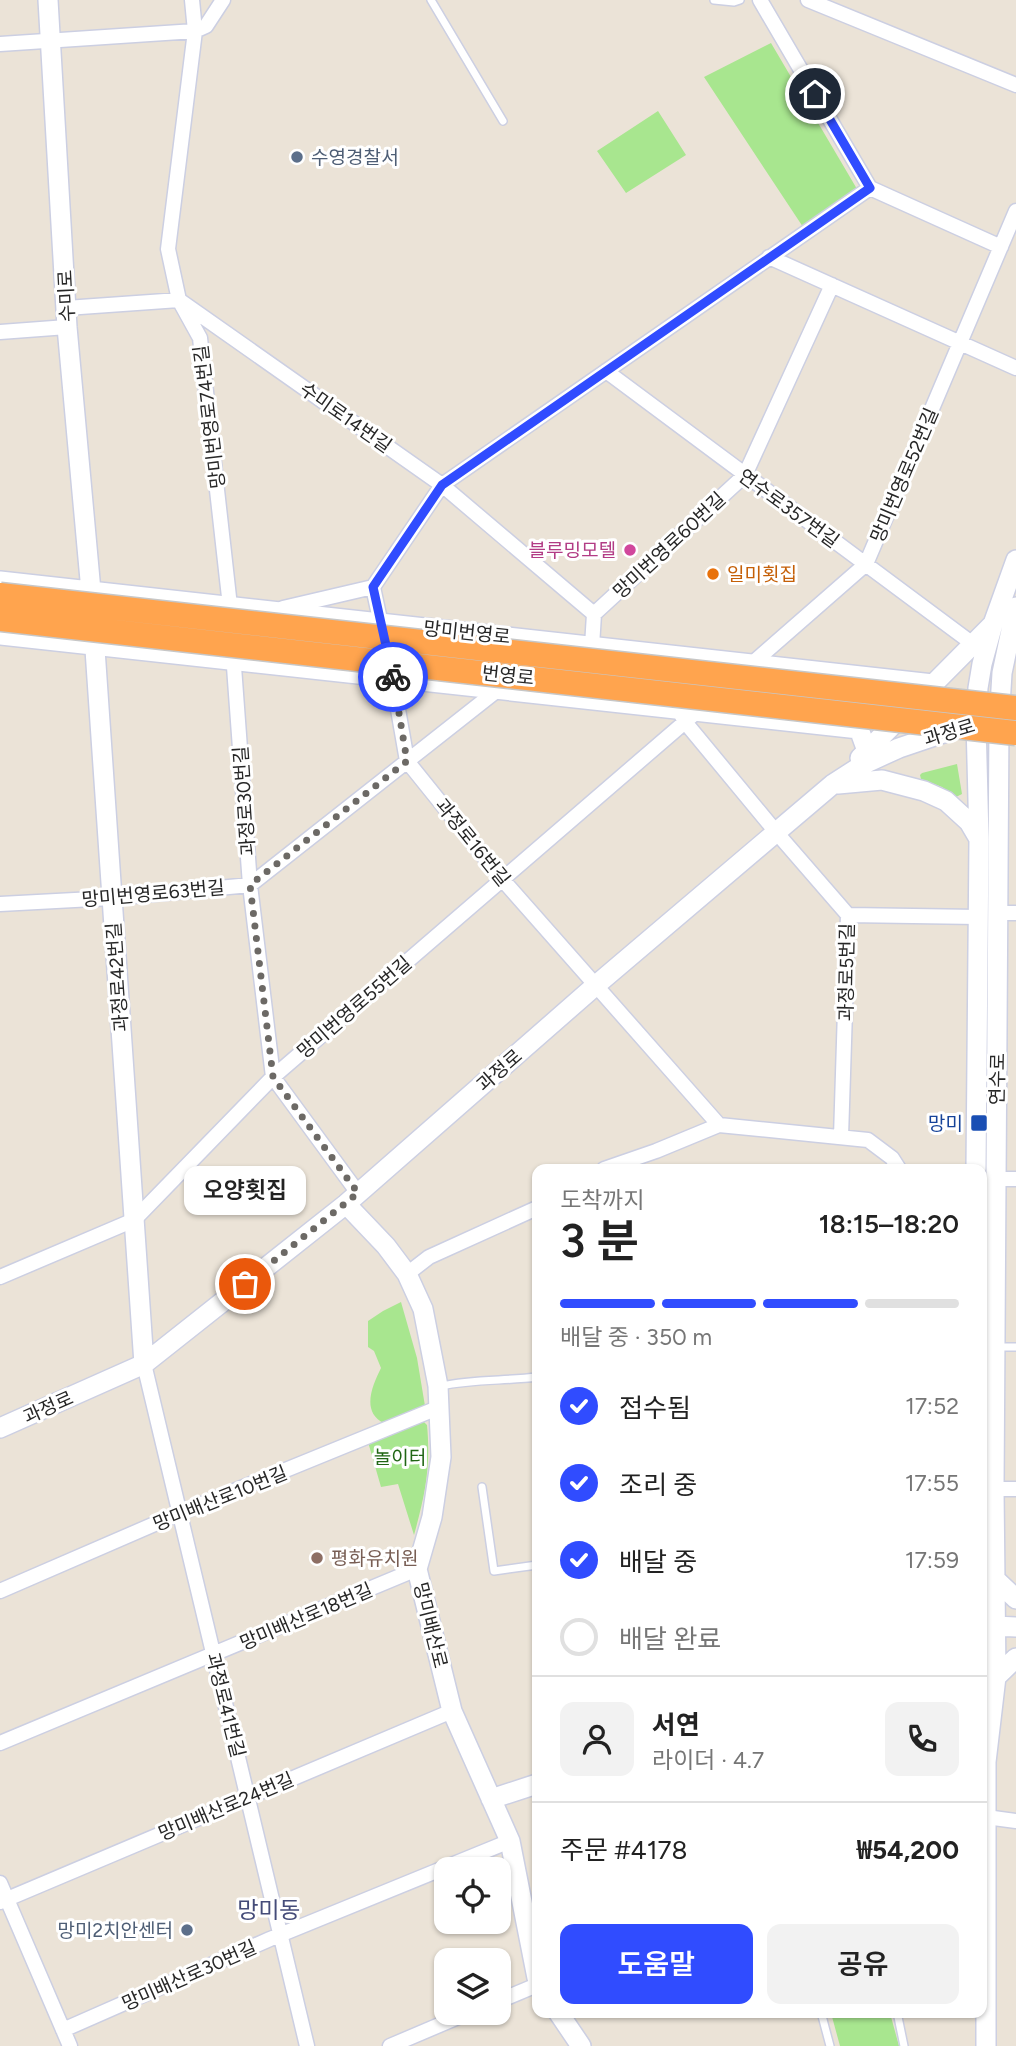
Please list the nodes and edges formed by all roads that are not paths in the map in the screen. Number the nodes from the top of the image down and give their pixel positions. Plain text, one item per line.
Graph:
1 (48, 0) edge
2 (192, 0) edge
3 (223, 0) edge
4 (431, 0) edge
5 (714, 0) edge
6 (740, 0) edge
7 (760, 0) edge
8 (808, 0) edge
9 (195, 31) junction
10 (51, 41) junction
11 (0, 44) edge
12 (1016, 85) edge
13 (503, 121) dead end
14 (870, 188) junction
15 (1016, 211) edge
16 (1001, 247) junction
17 (769, 257) junction
18 (832, 285) junction
19 (179, 300) junction
20 (67, 317) junction
21 (0, 332) edge
22 (960, 343) junction
23 (1016, 368) edge
24 (606, 371) junction
25 (745, 475) junction
26 (442, 485) junction
27 (1016, 560) edge
28 (866, 564) junction
29 (0, 581) edge
30 (373, 587) junction
31 (90, 591) junction
32 (0, 594) edge
33 (230, 606) junction
34 (1016, 607) edge
35 (272, 611) junction
36 (594, 614) junction
37 (0, 619) edge
38 (380, 623) junction
39 (993, 624) junction
40 (232, 632) joint
41 (0, 635) edge
42 (559, 642) junction
43 (973, 643) junction
44 (94, 646) junction
45 (592, 646) junction
46 (670, 654) junction
47 (234, 661) junction
48 (752, 664) junction
49 (394, 678) junction
50 (933, 684) junction
51 (498, 690) junction
52 (687, 714) junction
53 (1013, 721) edge
54 (976, 722) junction
55 (867, 751) junction
56 (407, 761) junction
57 (834, 784) junction
58 (776, 832) junction
59 (979, 839) junction
60 (502, 879) junction
61 (250, 885) junction
62 (112, 898) junction
63 (0, 904) edge
64 (1008, 913) edge
65 (848, 915) junction
66 (978, 917) junction
67 (595, 986) junction
68 (273, 1077) junction
69 (719, 1125) junction
70 (841, 1137) junction
71 (618, 1164) edge
72 (896, 1164) edge
73 (976, 1164) edge
74 (1006, 1179) edge
75 (352, 1199) junction
76 (532, 1210) edge
77 (134, 1220) junction
78 (407, 1275) junction
79 (0, 1277) edge
80 (989, 1347) edge
81 (1016, 1347) edge
82 (144, 1364) junction
83 (532, 1378) edge
84 (438, 1386) junction
85 (440, 1407) junction
86 (0, 1428) edge
87 (482, 1487) dead end
88 (994, 1489) junction
89 (1016, 1489) edge
90 (180, 1513) junction
91 (532, 1566) edge
92 (417, 1569) junction
93 (994, 1578) junction
94 (0, 1591) edge
95 (1016, 1599) edge
96 (1016, 1627) edge
97 (988, 1630) edge
98 (213, 1654) junction
99 (1016, 1658) edge
100 (996, 1677) junction
101 (452, 1711) junction
102 (0, 1743) edge
103 (987, 1754) edge
104 (532, 1786) edge
105 (248, 1797) junction
106 (491, 1799) junction
107 (987, 1817) edge
108 (1016, 1821) edge
109 (510, 1841) junction
110 (0, 1883) edge
111 (3, 1900) edge
112 (280, 1935) junction
113 (532, 1953) edge
114 (532, 1987) edge
115 (511, 1996) edge
116 (562, 2018) edge
117 (823, 2018) edge
118 (898, 2018) edge
119 (985, 2018) edge
120 (439, 2025) edge
121 (63, 2030) junction
122 (70, 2046) edge
123 (307, 2046) edge
124 (390, 2046) edge
125 (581, 2046) edge
126 (830, 2046) edge
127 (904, 2046) edge
128 (986, 2046) edge

1 - 10 street, 수미로
2 - 9 street, 망미번영로74번길
3 - 9 street
4 - 13 lane
5 - 6 lane
7 - 14 street
8 - 12 street
9 - 10 street
9 - 19 street, 망미번영로74번길
10 - 11 street
10 - 20 street, 수미로
14 - 16 street
14 - 17 street
15 - 16 street, 망미번영로52번길
16 - 22 street, 망미번영로52번길
17 - 18 street
17 - 24 street
18 - 22 street
18 - 25 street, 망미번영로60번길
19 - 20 street
19 - 26 street, 수미로14번길
19 - 33 street, 망미번영로74번길
20 - 21 street
20 - 31 street, 수미로
22 - 23 street
22 - 28 street, 망미번영로52번길
24 - 25 street, 연수로357번길
24 - 26 street
25 - 28 street, 연수로357번길
25 - 36 street, 망미번영로60번길
26 - 30 street
26 - 36 street, 수미로14번길
27 - 39 street, 연수로
28 - 43 street, 연수로357번길
28 - 48 street, 망미번영로52번길
29 - 31 street, 망미번영로
30 - 35 street
30 - 38 street, 과정로16번길
31 - 33 street, 망미번영로
31 - 44 street, 과정로42번길
32 - 53 highway, 번영로, bridge
33 - 35 street, 망미번영로
33 - 40 street, 망미번영로74번길
34 - 53 street, 연수로
35 - 38 street, 망미번영로
36 - 45 street
37 - 53 highway, 번영로, bridge
38 - 42 street, 망미번영로
38 - 49 street, 과정로16번길
39 - 43 street
39 - 54 street, 연수로
40 - 47 street, 과정로30번길
41 - 44 street
42 - 45 street, 망미번영로
42 - 51 street, 망미번영로63번길
43 - 50 street
44 - 47 street
44 - 62 street, 과정로42번길
45 - 46 street, 망미번영로
46 - 48 street, 망미번영로
46 - 52 street
47 - 49 street
47 - 61 street, 과정로30번길
48 - 50 street, 망미번영로
48 - 52 street, 망미번영로52번길
49 - 51 street
49 - 56 street, 과정로16번길
50 - 55 street
51 - 52 street
51 - 56 street, 망미번영로63번길
52 - 55 street
52 - 58 street, 과정로5번길
52 - 60 street, 망미번영로55번길
53 - 54 street, 과정로
53 - 64 street, 연수로
54 - 57 street, 과정로
54 - 59 street, 연수로
55 - 57 street
56 - 60 street, 과정로16번길
56 - 61 street, 망미번영로63번길
57 - 58 street, 과정로
57 - 59 street
58 - 65 street, 과정로5번길
58 - 67 street, 과정로
59 - 66 street, 연수로
60 - 67 street, 과정로16번길
60 - 68 street, 망미번영로55번길
61 - 62 street, 망미번영로63번길
61 - 68 street, 과정로30번길
62 - 63 street, 망미번영로63번길
62 - 77 street, 과정로42번길
64 - 74 street, 연수로
65 - 66 street
65 - 70 street, 과정로5번길
66 - 73 street, 연수로
67 - 69 street, 과정로16번길
67 - 75 street, 과정로
68 - 75 street, 과정로30번길
68 - 77 street, 망미번영로55번길
69 - 70 street
69 - 71 street
70 - 72 street
74 - 80 street, 연수로
75 - 78 street, 망미배산로
75 - 82 street, 과정로
76 - 78 street
77 - 79 street, 망미번영로55번길
77 - 82 street, 과정로42번길
78 - 84 street, 망미배산로
80 - 81 lane
80 - 88 street, 연수로
82 - 86 street, 과정로
82 - 90 street, 과정로41번길
83 - 84 lane
84 - 85 street, 망미배산로
85 - 90 street, 망미배산로10번길
85 - 92 street, 망미배산로
87 - 91 lane
88 - 89 street
88 - 93 street, 연수로
90 - 94 street, 망미배산로10번길
90 - 98 street, 과정로41번길
92 - 98 street, 망미배산로18번길
92 - 101 street, 망미배산로
93 - 95 street
93 - 97 street, 연수로
96 - 97 street
97 - 100 street, 연수로
98 - 102 street, 망미배산로18번길
98 - 105 street, 과정로41번길
99 - 100 street
100 - 103 street, 연수로
101 - 105 street, 망미배산로24번길
101 - 106 street, 망미배산로
104 - 106 street
105 - 111 street, 망미배산로24번길
105 - 112 street, 과정로41번길
106 - 109 street, 망미배산로
107 - 108 street
109 - 112 street, 망미배산로30번길
109 - 113 street, 망미배산로
110 - 111 street
111 - 121 street
112 - 121 street, 망미배산로30번길
112 - 123 street, 과정로41번길
114 - 115 street
116 - 125 street
117 - 126 lane
118 - 127 lane
119 - 128 street, 연수로
120 - 124 street
121 - 122 street

